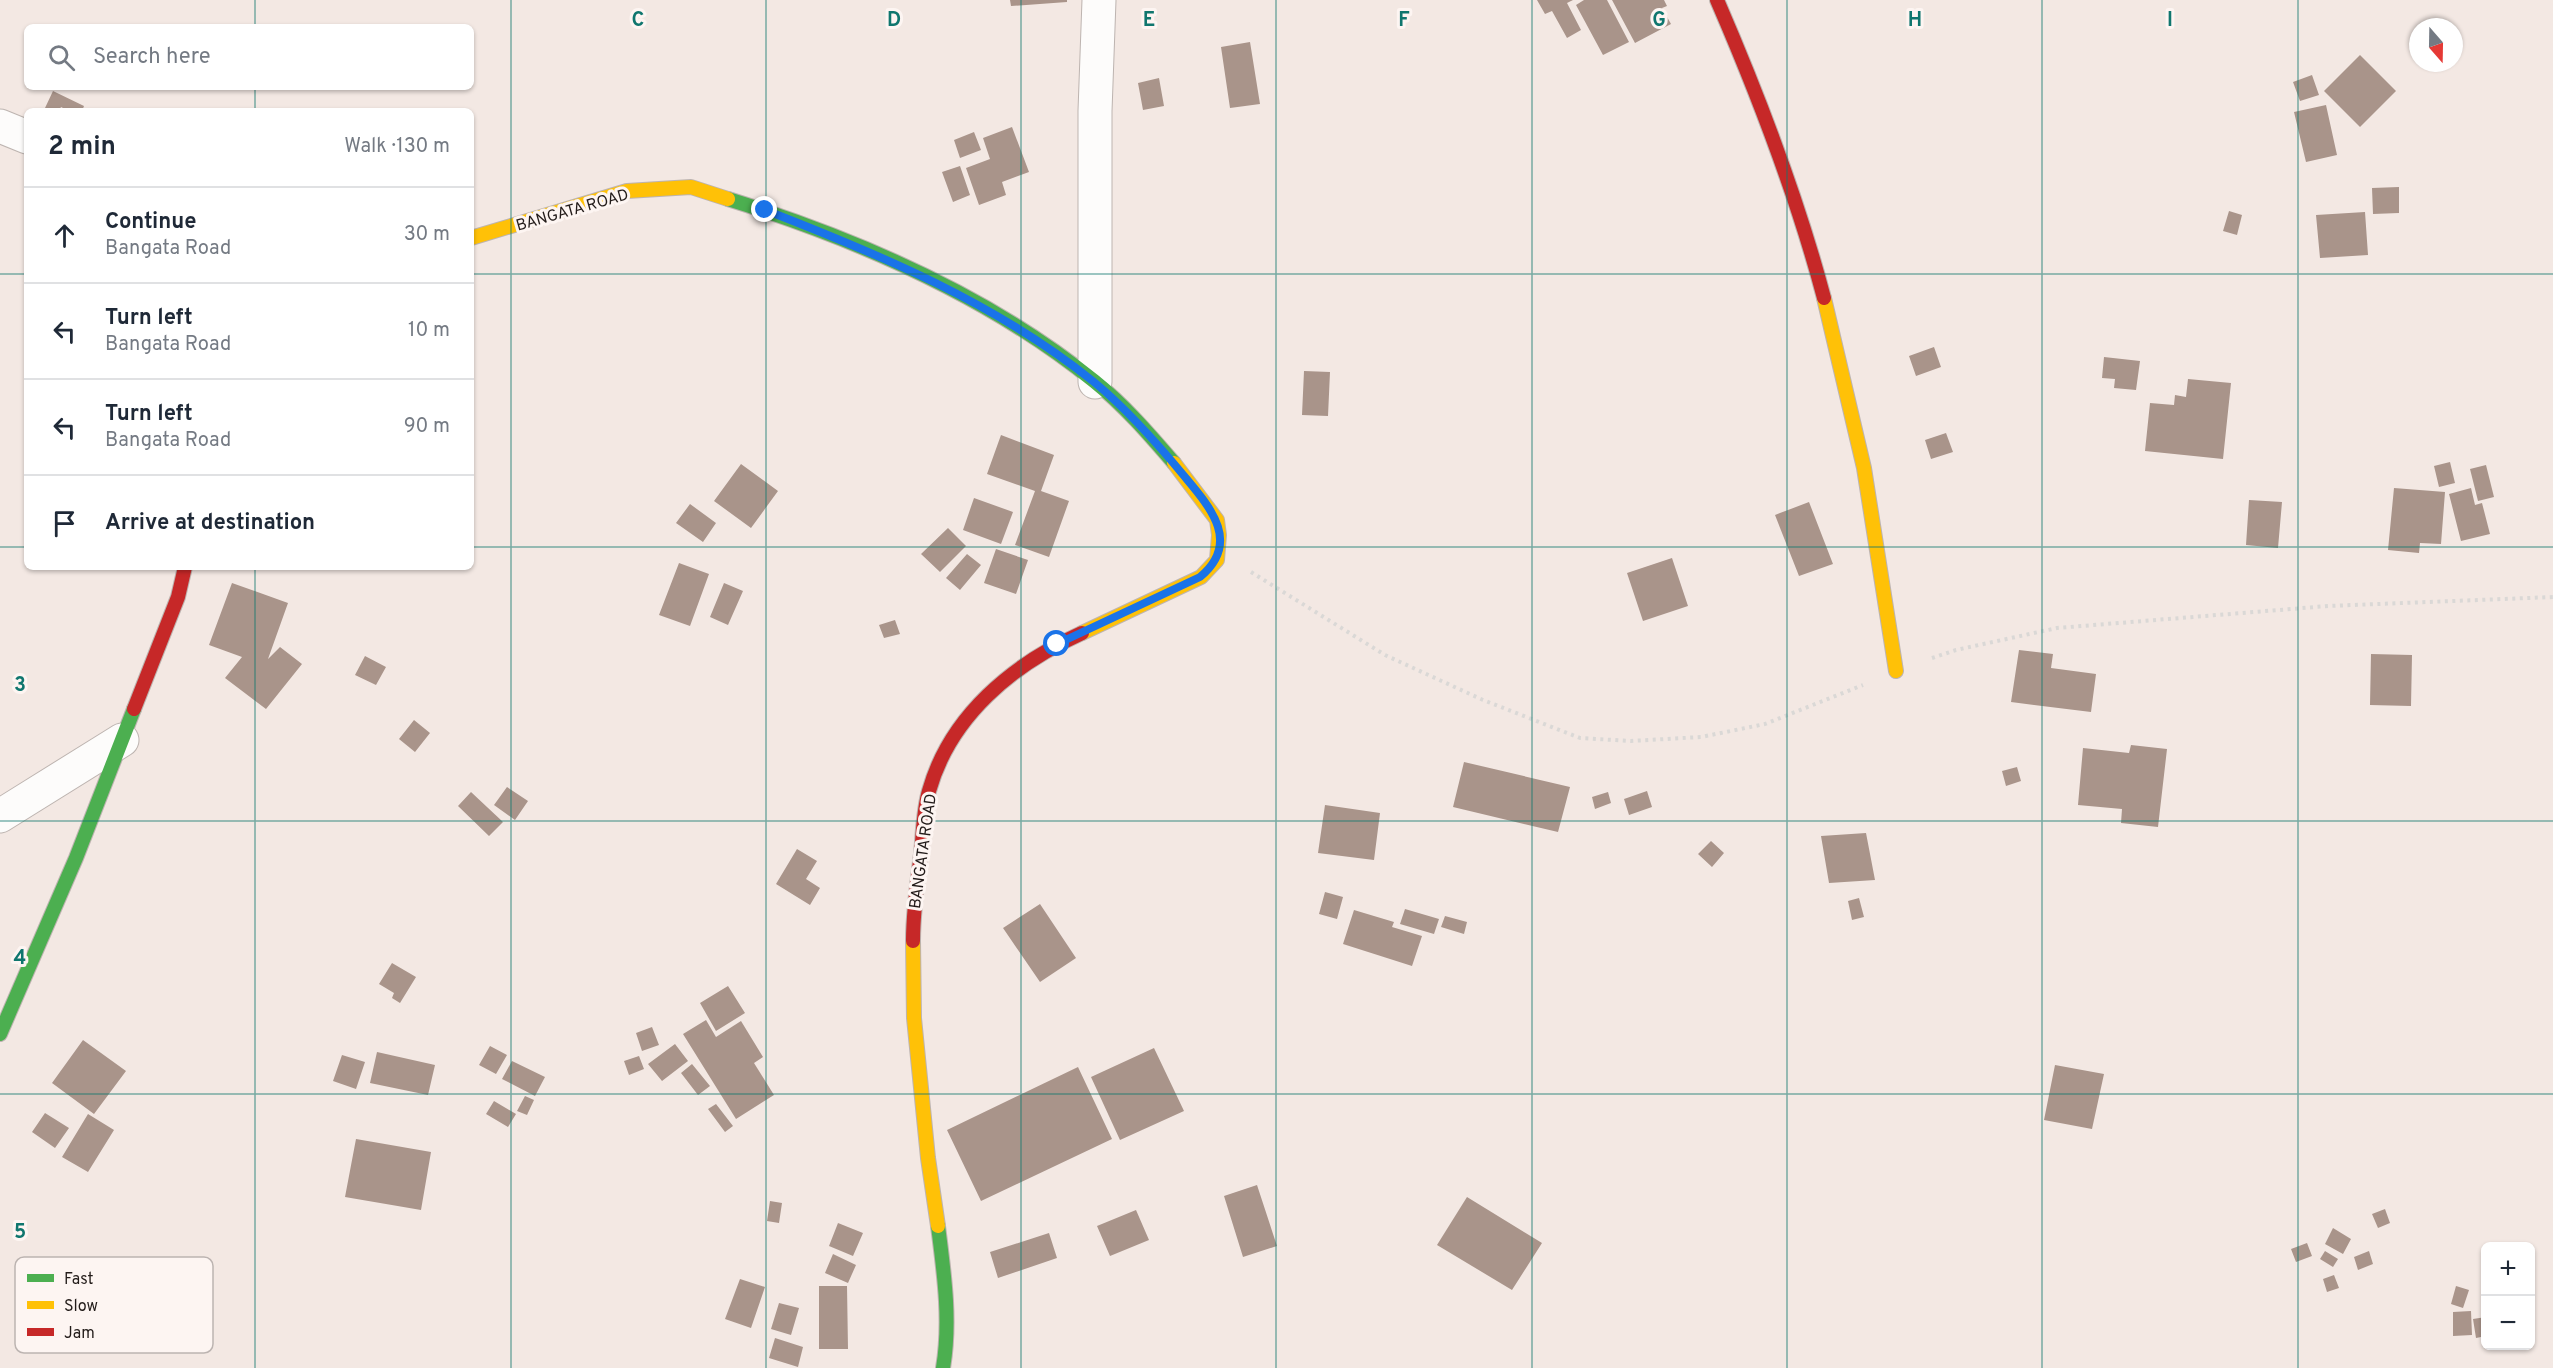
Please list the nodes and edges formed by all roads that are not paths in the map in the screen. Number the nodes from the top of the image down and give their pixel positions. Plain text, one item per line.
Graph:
1 (1099, 0) edge
2 (1717, 0) edge
3 (0, 126) edge
4 (24, 136) edge
5 (474, 237) edge
6 (1095, 382) junction
7 (184, 570) edge
8 (1896, 671) dead end
9 (122, 740) junction
10 (0, 816) edge
11 (0, 1034) edge
12 (943, 1368) edge

1 - 6 street
2 - 8 street
3 - 4 street
5 - 6 street, BANGATA ROAD
6 - 12 street, BANGATA ROAD
7 - 9 street
9 - 10 street
9 - 11 street

